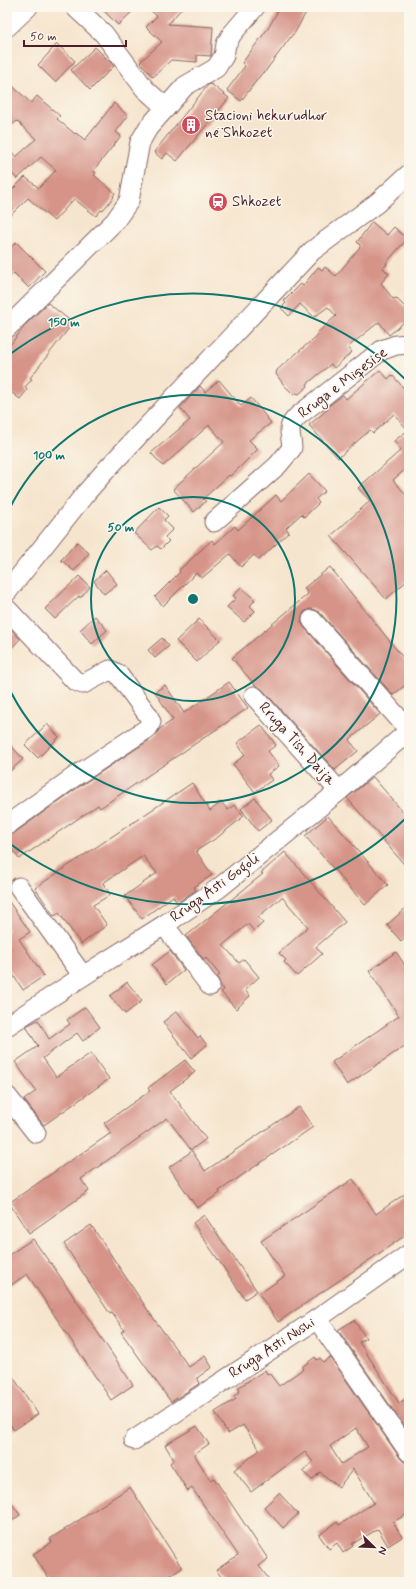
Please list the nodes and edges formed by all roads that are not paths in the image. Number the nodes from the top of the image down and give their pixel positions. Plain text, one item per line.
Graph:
1 (28, 7) edge
2 (75, 7) edge
3 (255, 7) edge
4 (7, 27) edge
5 (166, 108) junction
6 (409, 174) edge
7 (7, 328) edge
8 (409, 344) edge
9 (214, 522) dead end
10 (7, 592) edge
11 (7, 609) edge
12 (312, 620) dead end
13 (254, 696) dead end
14 (409, 731) edge
15 (339, 791) junction
16 (7, 825) edge
17 (19, 886) dead end
18 (164, 925) junction
19 (83, 976) junction
20 (210, 986) dead end
21 (7, 1026) edge
22 (7, 1096) edge
23 (36, 1133) dead end
24 (409, 1254) edge
25 (317, 1319) junction
26 (134, 1440) dead end
27 (409, 1452) edge

1 - 4 street
2 - 5 street
3 - 5 street
5 - 7 street
6 - 10 street
8 - 9 street, Rruga e Miqesise
11 - 16 street
12 - 14 street
13 - 15 street, Rruga Tish Daija
14 - 15 street, Rruga Asti Gogoli
15 - 18 street, Rruga Asti Gogoli
17 - 19 street
18 - 19 street, Rruga Asti Gogoli
18 - 20 street
19 - 21 street, Rruga Asti Gogoli
22 - 23 street
24 - 25 street, Rruga Asti Nushi
25 - 26 street, Rruga Asti Nushi
25 - 27 street

